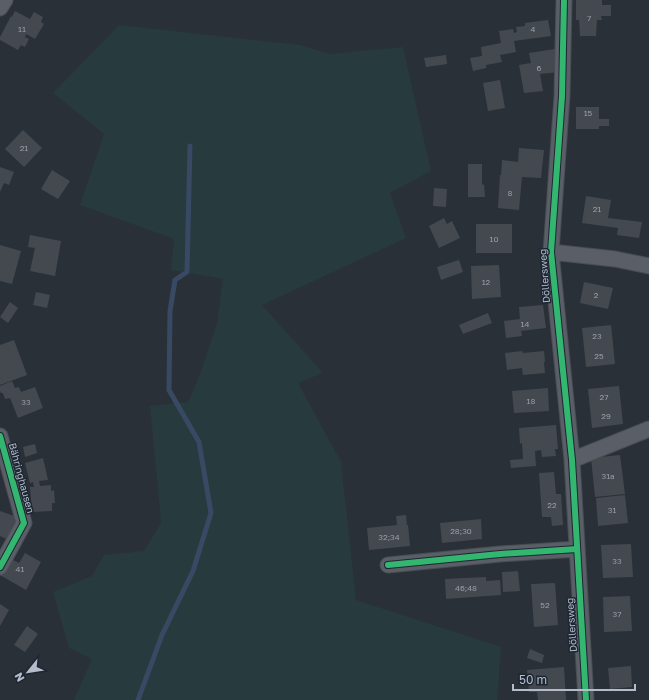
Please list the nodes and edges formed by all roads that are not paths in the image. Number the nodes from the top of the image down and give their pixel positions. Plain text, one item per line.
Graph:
1 (5, 0) edge
2 (564, 0) edge
3 (0, 8) edge
4 (551, 252) junction
5 (649, 266) edge
6 (649, 429) edge
7 (0, 436) edge
8 (572, 460) junction
9 (576, 549) junction
10 (388, 565) dead end
11 (0, 567) edge
12 (586, 700) edge

1 - 3 street
2 - 4 street, Döllersweg
4 - 5 street
4 - 8 street, Döllersweg
6 - 8 street
7 - 11 street, Bähringhausen
8 - 9 street, Döllersweg
9 - 10 street
9 - 12 street, Döllersweg

